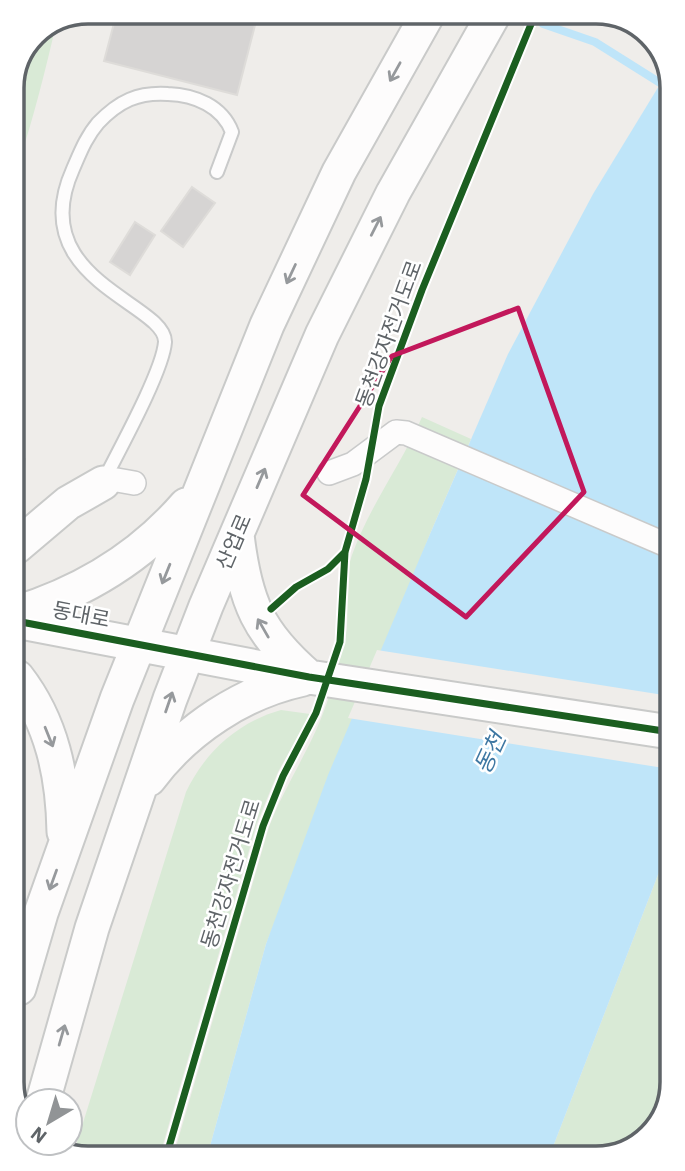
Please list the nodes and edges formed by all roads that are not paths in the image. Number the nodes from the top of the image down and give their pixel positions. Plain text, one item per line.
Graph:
1 (422, 25) edge
2 (488, 25) edge
3 (217, 172) dead end
4 (329, 473) dead end
5 (119, 483) joint
6 (201, 487) junction
7 (237, 535) junction
8 (25, 540) edge
9 (660, 542) edge
10 (24, 610) edge
11 (24, 623) edge
12 (138, 645) junction
13 (187, 653) junction
14 (309, 677) junction
15 (24, 689) edge
16 (660, 730) edge
17 (138, 794) junction
18 (65, 847) junction
19 (24, 972) edge
20 (47, 1087) edge

1 -> 6 main road
7 -> 2 main road, 산업로
3 - 5 lane
4 - 9 street
5 - 8 main road
6 - 10 main road
6 -> 12 main road
7 - 13 main road, 산업로
14 -> 7 main road
11 - 12 main road, 동대로
12 - 13 main road, 동대로
12 - 18 main road
13 - 14 main road, 동대로
17 -> 13 main road, 산업로
14 - 16 main road, 동대로
14 - 17 main road
15 -> 18 main road
20 -> 17 main road, 산업로
18 -> 19 main road

